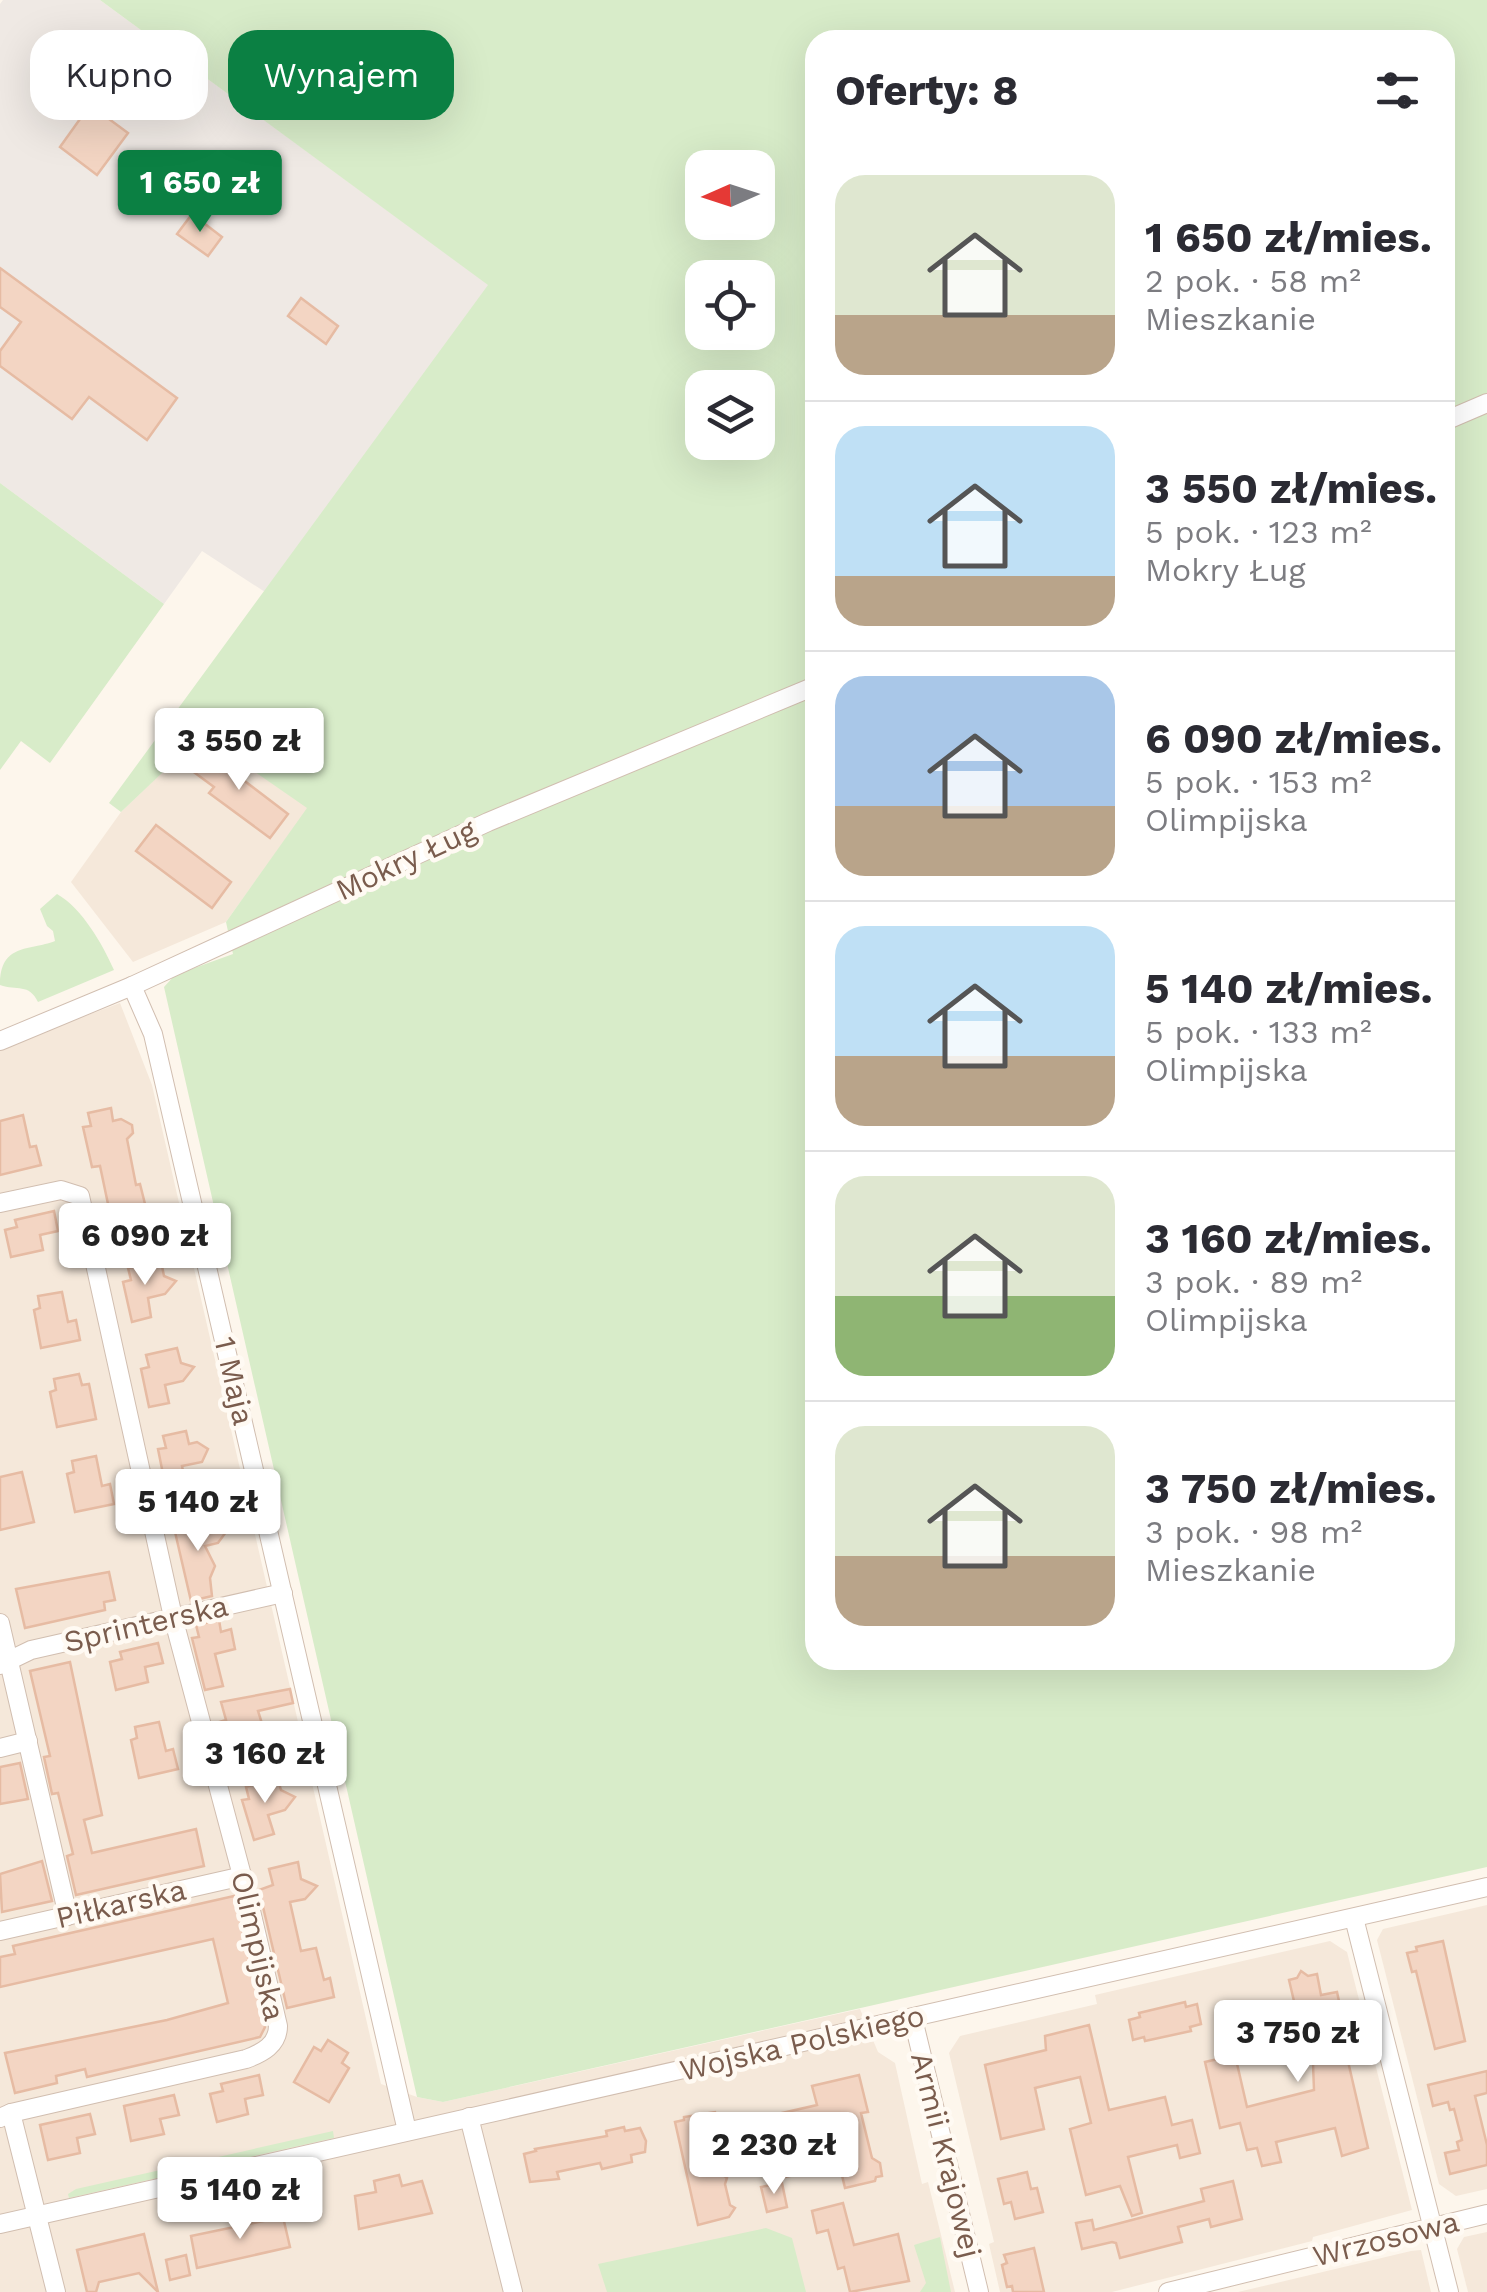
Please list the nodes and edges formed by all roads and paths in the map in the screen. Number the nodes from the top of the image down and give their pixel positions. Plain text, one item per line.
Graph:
1 (1487, 403) edge
2 (1455, 417) edge
3 (805, 690) edge
4 (132, 986) junction
5 (0, 1040) edge
6 (0, 1203) edge
7 (283, 1593) junction
8 (173, 1617) junction
9 (0, 1623) edge
10 (5, 1663) edge
11 (28, 1742) junction
12 (0, 1748) edge
13 (242, 1876) junction
14 (1487, 1887) edge
15 (68, 1916) junction
16 (1354, 1918) junction
17 (0, 1931) edge
18 (913, 2019) junction
19 (6, 2116) edge
20 (469, 2117) junction
21 (407, 2131) junction
22 (1487, 2214) edge
23 (38, 2216) junction
24 (0, 2224) edge
25 (1432, 2227) junction
26 (56, 2292) edge
27 (514, 2292) edge
28 (979, 2292) edge
29 (1168, 2292) edge
30 (1449, 2292) edge

1 - 2 street
3 - 4 street, Mokry Ług
4 - 5 street, Mokry Ług
4 - 7 street, 1 Maja
6 - 8 street, Olimpijska
7 - 8 street, Sprinterska
7 - 21 street, 1 Maja
8 - 10 street, Sprinterska
8 - 13 street, Olimpijska
9 - 10 street
10 - 11 street
11 - 12 street
11 - 15 street
13 - 15 street, Piłkarska
13 - 19 street, Olimpijska
14 - 16 street, Wojska Polskiego
15 - 17 street, Piłkarska
16 - 18 street, Wojska Polskiego
16 - 25 street
18 - 20 street, Wojska Polskiego
18 - 28 street, Armii Krajowej
19 - 23 street
20 - 21 street, Wojska Polskiego
20 - 27 street
21 - 23 street, Wojska Polskiego
22 - 25 street, Wrzosowa
23 - 24 street, Wojska Polskiego
23 - 26 street
25 - 29 street, Wrzosowa
25 - 30 street

